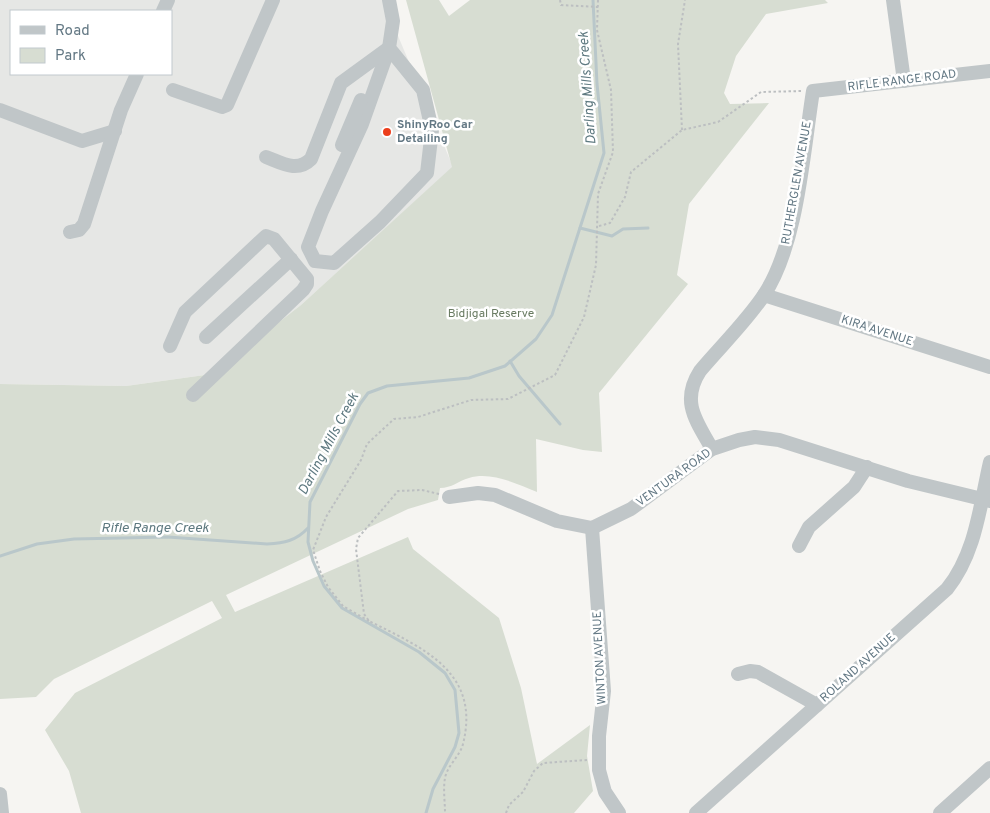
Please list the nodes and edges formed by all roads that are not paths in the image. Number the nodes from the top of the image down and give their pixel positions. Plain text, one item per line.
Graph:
1 (272, 0) edge
2 (389, 0) edge
3 (893, 0) edge
4 (384, 52) junction
5 (990, 70) edge
6 (137, 75) edge
7 (904, 81) junction
8 (173, 90) dead end
9 (813, 91) joint
10 (0, 110) edge
11 (115, 131) junction
12 (266, 157) dead end
13 (70, 232) dead end
14 (291, 260) junction
15 (764, 295) junction
16 (206, 337) dead end
17 (170, 346) dead end
18 (990, 367) edge
19 (193, 395) dead end
20 (712, 450) junction
21 (990, 462) edge
22 (867, 467) junction
23 (449, 497) road end
24 (986, 500) edge
25 (592, 528) junction
26 (799, 546) dead end
27 (738, 674) dead end
28 (817, 705) junction
29 (990, 768) edge
30 (0, 794) edge
31 (2, 813) edge
32 (619, 813) edge
33 (696, 813) edge
34 (940, 813) edge

1 - 8 street
2 - 4 street
3 - 7 street
4 - 4 street
4 - 12 street
4 - 14 street
5 - 7 street, RIFLE RANGE ROAD
6 - 11 street
7 - 9 street, RIFLE RANGE ROAD
9 - 15 street, RUTHERGLEN AVENUE
10 - 11 street
11 - 13 street
14 - 16 street
14 - 17 street
14 - 19 street
15 - 18 street, KIRA AVENUE
15 - 20 street, RUTHERGLEN AVENUE
20 - 22 street, VENTURA ROAD
20 - 25 street, VENTURA ROAD
21 - 24 street, ROLAND AVENUE
22 - 24 street, VENTURA ROAD
22 - 26 street
23 - 25 street
24 - 28 street, ROLAND AVENUE
25 - 32 street, WINTON AVENUE
27 - 28 street
28 - 33 street, ROLAND AVENUE
29 - 34 street
30 - 31 street

